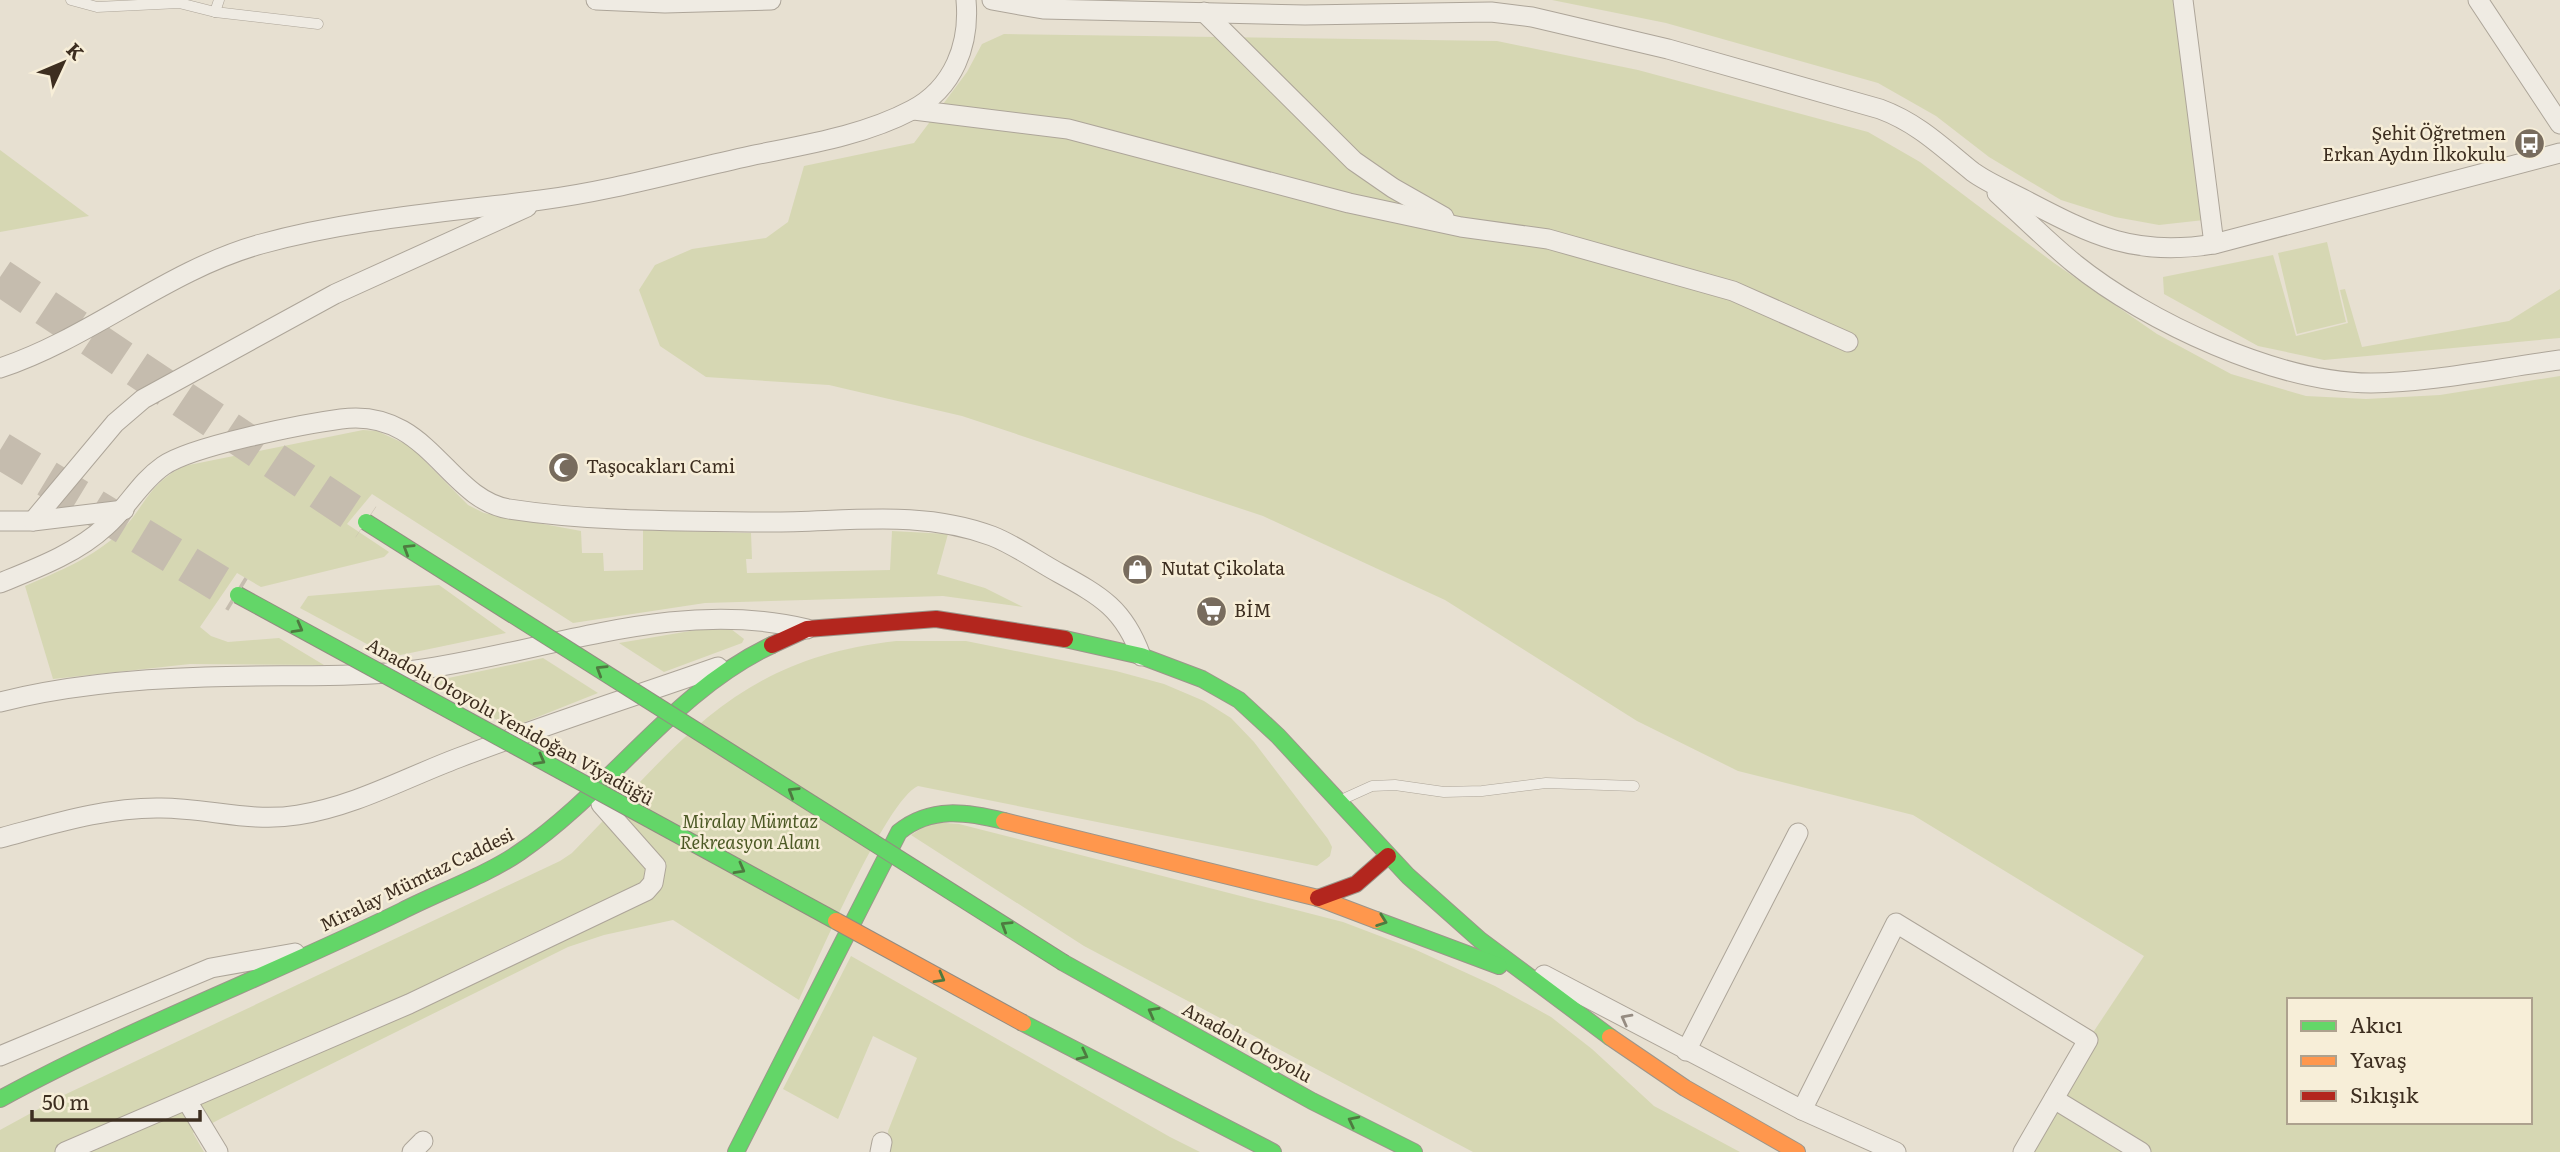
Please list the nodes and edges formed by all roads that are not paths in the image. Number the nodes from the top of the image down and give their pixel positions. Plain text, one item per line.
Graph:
1 (71, 0) edge
2 (219, 0) edge
3 (596, 0) edge
4 (771, 0) edge
5 (965, 0) edge
6 (992, 0) edge
7 (2183, 0) edge
8 (2478, 0) edge
9 (179, 2) edge
10 (215, 12) junction
11 (1204, 12) junction
12 (318, 24) dead end
13 (914, 110) junction
14 (2560, 124) edge
15 (2560, 153) edge
16 (1975, 174) junction
17 (544, 200) junction
18 (1461, 226) junction
19 (2214, 244) junction
20 (1848, 342) dead end
21 (2560, 360) edge
22 (0, 368) edge
23 (124, 510) junction
24 (0, 522) edge
25 (33, 522) junction
26 (366, 522) tunnel mouth
27 (0, 583) edge
28 (238, 596) tunnel mouth
29 (807, 629) junction
30 (1141, 656) junction
31 (740, 660) junction
32 (0, 702) edge
33 (1634, 786) dead end
34 (590, 793) junction
35 (1337, 802) junction
36 (1798, 833) dead end
37 (0, 838) edge
38 (1388, 856) junction
39 (1318, 898) junction
40 (1480, 940) junction
41 (326, 947) junction
42 (1525, 975) junction
43 (1686, 1051) junction
44 (0, 1056) edge
45 (0, 1099) edge
46 (2054, 1099) junction
47 (187, 1101) junction
48 (1802, 1110) junction
49 (65, 1152) edge
50 (218, 1152) edge
51 (736, 1152) edge
52 (1273, 1152) edge
53 (1414, 1152) edge
54 (1797, 1152) edge
55 (1896, 1152) edge
56 (2023, 1152) edge
57 (2141, 1152) edge

1 - 9 lane
2 - 10 lane
3 - 4 street
5 - 13 street
6 - 11 street
7 - 19 street
8 - 14 street
9 - 10 lane
10 - 12 lane
11 - 16 street
11 - 18 street
13 - 17 street
13 - 18 street
15 - 19 street
16 - 19 street
16 - 21 street
17 - 22 street
17 - 25 street
18 - 20 street
23 - 25 street
23 - 27 street
23 - 30 street
24 - 25 street
53 -> 26 main road, Anadolu Otoyolu, bridge
28 -> 52 main road, Anadolu Otoyolu Yenidoğan Viyadüğü, bridge
29 - 30 main road, Miralay Mümtaz Caddesi
29 - 31 main road, Miralay Mümtaz Caddesi
29 - 32 street
30 - 35 main road, Miralay Mümtaz Caddesi
31 - 34 main road, Miralay Mümtaz Caddesi
31 - 37 street
33 - 35 lane
34 - 41 main road, Miralay Mümtaz Caddesi
34 - 47 street
35 - 38 main road, Miralay Mümtaz Caddesi
36 - 43 street
38 - 39 main road
38 - 40 main road, Miralay Mümtaz Caddesi
39 -> 42 main road
39 - 51 main road
40 - 42 main road, Miralay Mümtaz Caddesi
43 -> 40 street
41 - 44 street
41 - 45 main road, Miralay Mümtaz Caddesi
42 - 54 main road
43 - 48 street
46 - 48 street
46 - 56 street
46 - 57 street
47 - 49 street
47 - 50 street
48 - 55 street

